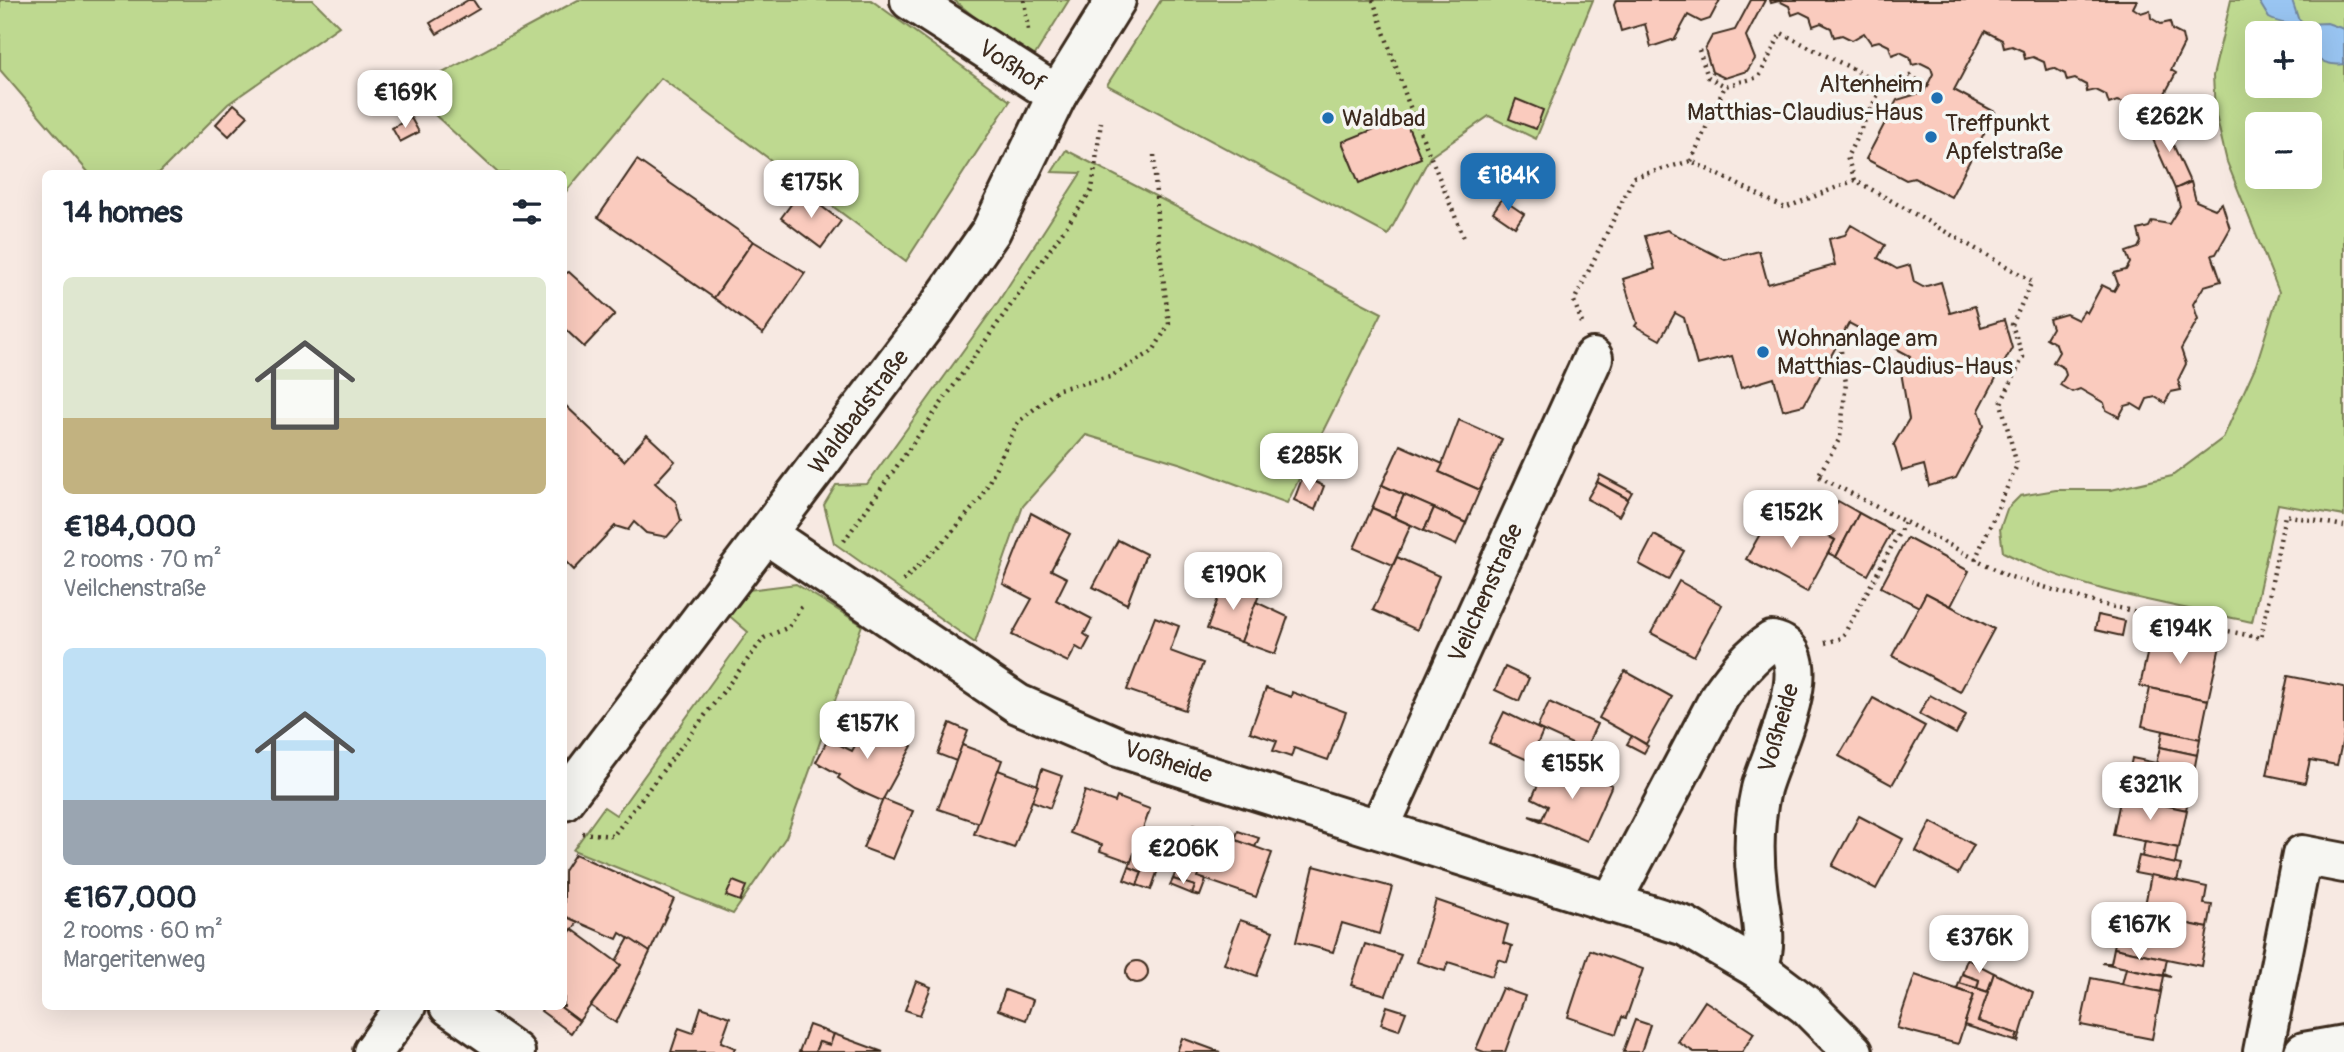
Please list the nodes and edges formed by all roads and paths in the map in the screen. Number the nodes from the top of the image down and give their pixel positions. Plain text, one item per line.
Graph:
1 (910, 0) edge
2 (937, 0) edge
3 (1116, 0) edge
4 (1373, 0) edge
5 (1699, 50) dead end
6 (1883, 84) junction
7 (1725, 86) junction
8 (1932, 88) dead end
9 (1057, 95) junction
10 (1101, 122) dead end
11 (1154, 154) dead end
12 (1691, 161) junction
13 (1855, 180) junction
14 (1464, 238) dead end
15 (1841, 351) dead end
16 (1593, 358) joint
17 (1905, 522) junction
18 (2344, 526) edge
19 (766, 534) junction
20 (1975, 559) junction
21 (823, 572) junction
22 (876, 607) junction
23 (1793, 652) junction
24 (570, 816) edge
25 (1379, 829) junction
26 (2344, 863) edge
27 (1611, 903) junction
28 (1758, 969) junction
29 (403, 1010) edge
30 (455, 1010) edge
31 (2344, 1045) edge
32 (373, 1052) edge
33 (515, 1052) edge
34 (1853, 1052) edge
35 (2263, 1052) edge
36 (2304, 1052) edge

1 - 9 street, Voßhof
2 - 9 street, Voßhof
3 - 9 street, Waldbadstraße
4 - 14 path
5 - 7 path
6 - 7 path
6 - 8 path
6 - 13 path
7 - 12 path
9 - 19 street, Waldbadstraße
10 - 21 path
11 - 22 path
12 - 13 path
12 - 16 path
13 - 20 path
15 - 17 path
16 - 25 street, Veilchenstraße
17 - 20 path
17 - 23 path
18 - 20 path
19 - 21 street, Voßheide
19 - 24 street, Waldbadstraße
21 - 22 street, Voßheide
21 - 24 path
22 - 25 street, Voßheide
23 - 27 street, Voßheide
23 - 28 street, Voßheide
25 - 27 street, Voßheide
26 - 35 street
27 - 28 street, Voßheide
28 - 34 street, Voßheide
29 - 32 street
30 - 33 street
31 - 36 street

